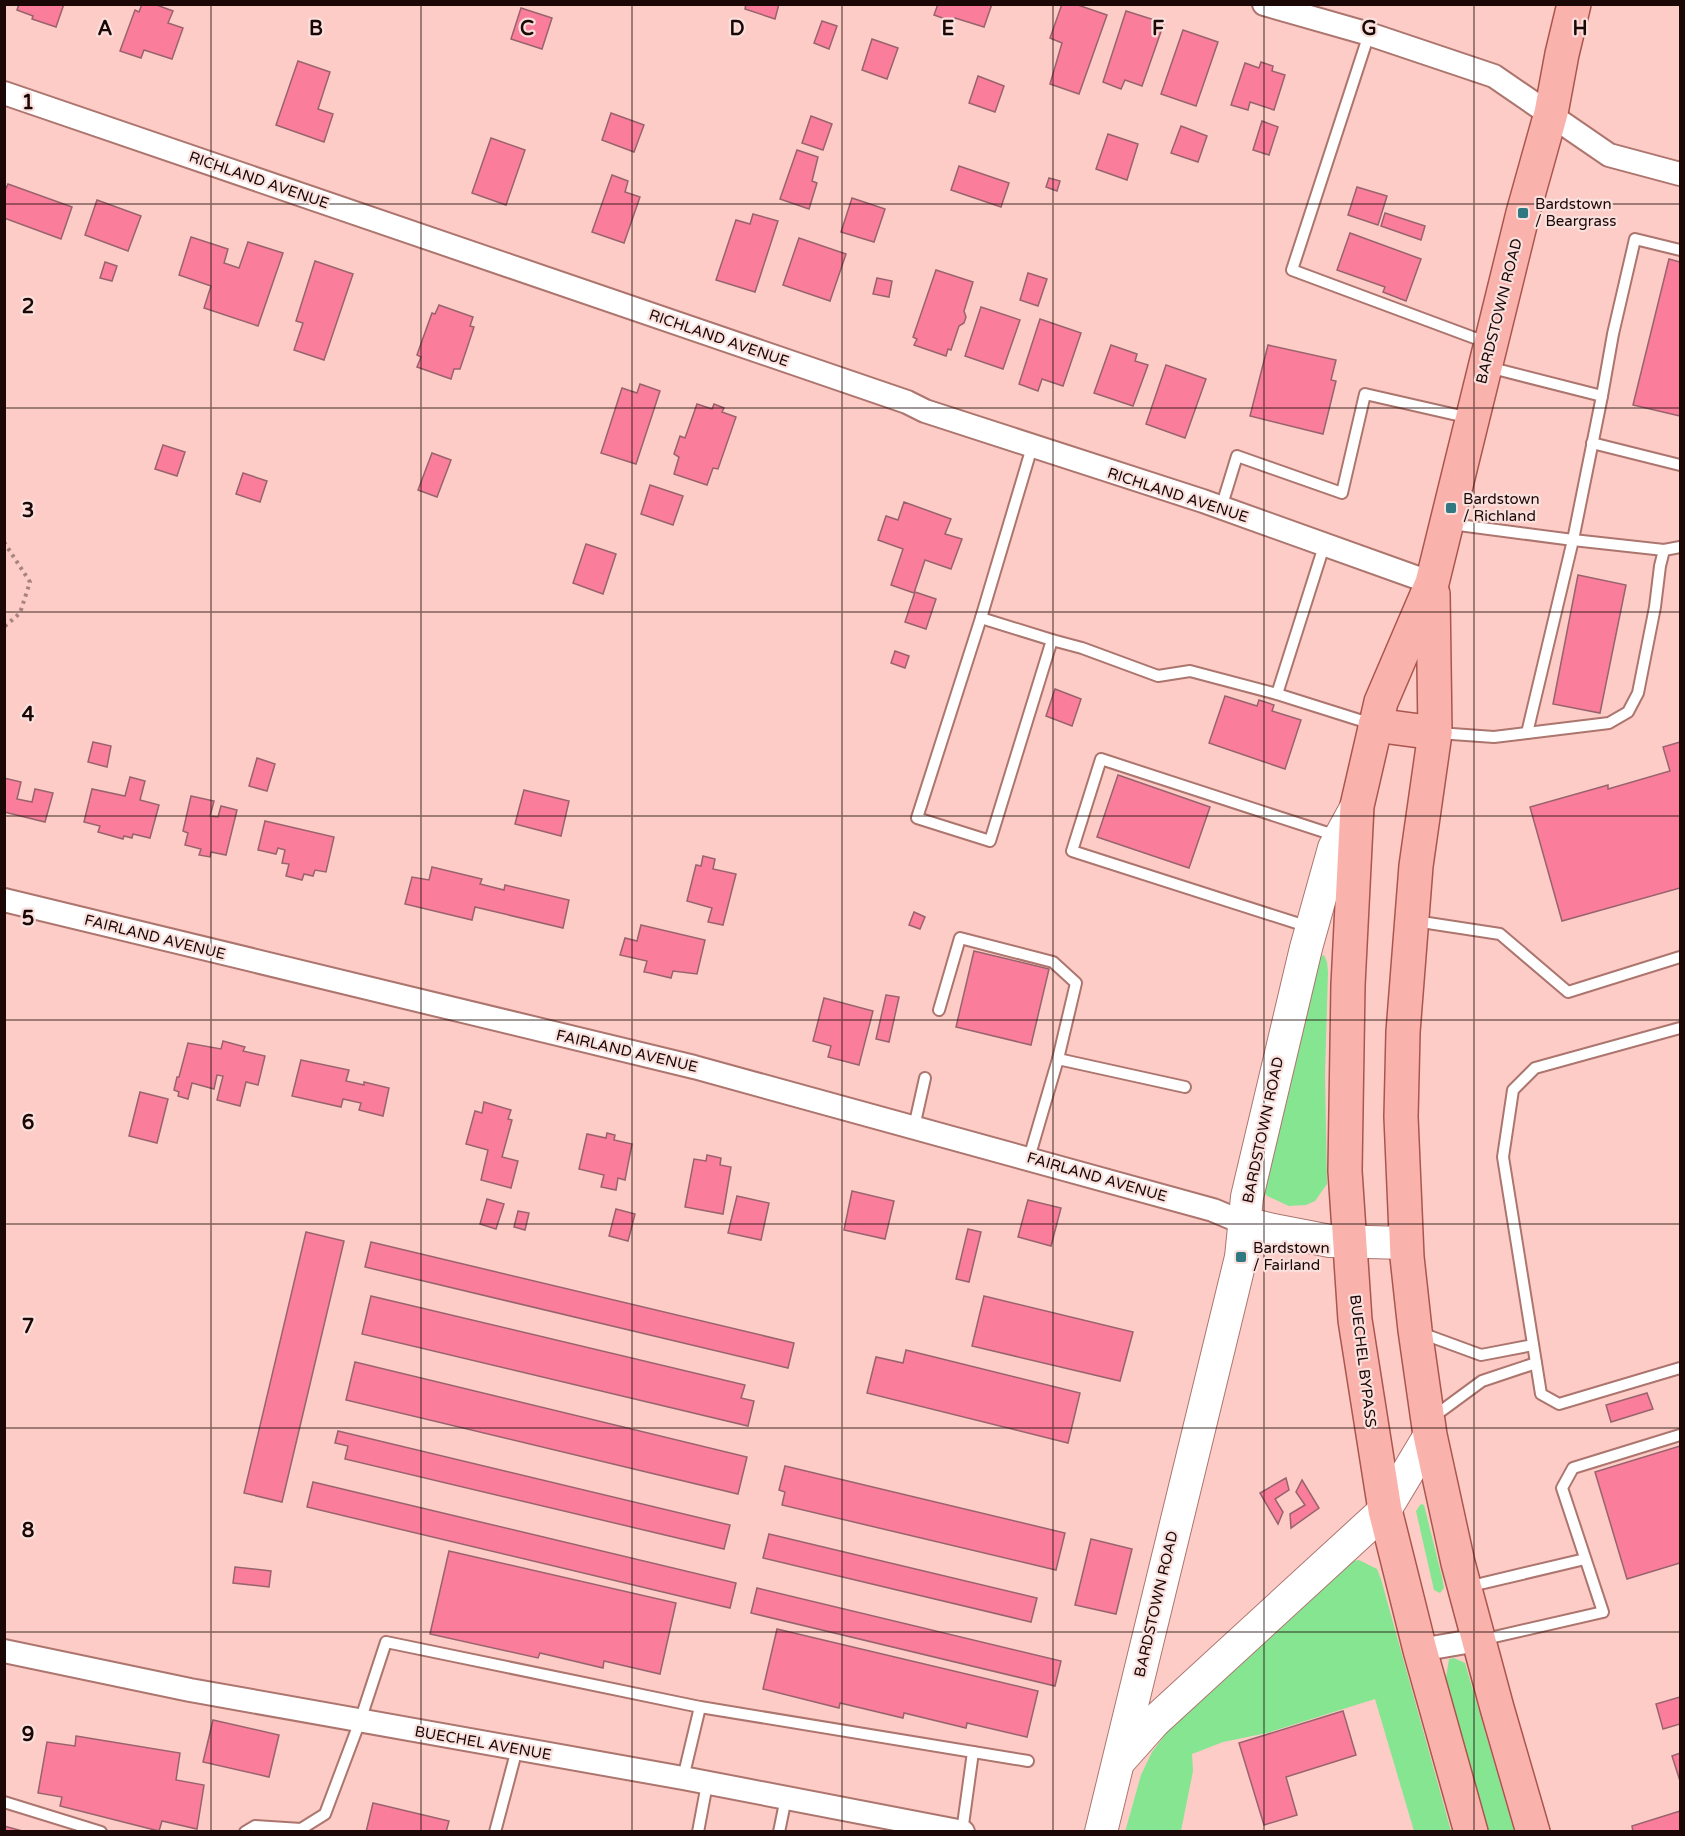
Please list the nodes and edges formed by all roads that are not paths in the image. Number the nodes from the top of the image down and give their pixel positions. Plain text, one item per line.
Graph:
1 (1574, 4) edge
2 (1270, 6) edge
3 (1369, 34) junction
4 (4, 93) edge
5 (1551, 113) junction
6 (1680, 174) edge
7 (1680, 250) edge
8 (1489, 355) junction
9 (1602, 396) junction
10 (1473, 419) junction
11 (1592, 443) junction
12 (1032, 447) junction
13 (1680, 465) edge
14 (1221, 508) junction
15 (1447, 523) junction
16 (1573, 540) junction
17 (1324, 546) junction
18 (1680, 547) edge
19 (1664, 550) junction
20 (1432, 583) junction
21 (981, 618) junction
22 (1052, 640) junction
23 (1277, 694) junction
24 (1375, 725) junction
25 (1435, 733) junction
26 (1527, 733) junction
27 (1358, 806) junction
28 (1340, 837) junction
29 (4, 900) edge
30 (1412, 921) junction
31 (1311, 928) junction
32 (1680, 957) edge
33 (939, 1010) dead end
34 (1680, 1028) edge
35 (1058, 1059) junction
36 (925, 1078) dead end
37 (1185, 1087) dead end
38 (914, 1127) junction
39 (1029, 1158) junction
40 (1244, 1223) junction
41 (1351, 1241) junction
42 (1406, 1243) junction
43 (1415, 1330) junction
44 (1533, 1345) junction
45 (1536, 1363) junction
46 (1680, 1368) edge
47 (1429, 1428) junction
48 (1680, 1435) edge
49 (1384, 1510) junction
50 (1585, 1559) junction
51 (1464, 1588) junction
52 (1478, 1640) junction
53 (1420, 1650) junction
54 (4, 1651) edge
55 (700, 1707) junction
56 (360, 1721) junction
57 (517, 1749) junction
58 (973, 1752) junction
59 (1028, 1761) dead end
60 (1119, 1761) junction
61 (683, 1778) junction
62 (707, 1784) junction
63 (786, 1798) junction
64 (4, 1802) edge
65 (101, 1832) edge
66 (245, 1832) edge
67 (495, 1832) edge
68 (698, 1832) edge
69 (780, 1832) edge
70 (962, 1832) edge
71 (1101, 1832) edge
72 (1471, 1832) edge
73 (1533, 1832) edge

1 - 5 main road, BARDSTOWN ROAD
2 - 3 street
3 - 5 street
3 - 8 lane
4 - 12 street, RICHLAND AVENUE
5 - 6 street
5 - 8 main road, BARDSTOWN ROAD
7 - 9 lane
8 - 9 lane
8 - 10 main road, BARDSTOWN ROAD
9 - 11 lane
10 - 14 lane
10 - 15 main road, BARDSTOWN ROAD
11 - 13 lane
11 - 16 lane
12 - 14 street, RICHLAND AVENUE
12 - 21 lane
14 - 17 street, RICHLAND AVENUE
15 - 16 lane
15 - 20 main road, BARDSTOWN ROAD
16 - 19 lane
16 - 26 lane
17 - 20 street, RICHLAND AVENUE
17 - 23 lane
18 - 19 lane
19 - 26 lane
20 - 24 main road, BARDSTOWN ROAD
20 - 25 main road, BARDSTOWN ROAD
21 - 22 lane
21 - 22 lane
22 - 23 lane
23 - 24 lane
24 - 25 main road
24 - 27 main road, BARDSTOWN ROAD
25 - 26 lane
25 - 30 main road, BARDSTOWN ROAD
27 - 28 main road, BARDSTOWN ROAD
27 - 41 main road, BUECHEL BYPASS
28 - 31 main road, BARDSTOWN ROAD
28 - 31 lane
29 - 38 street, FAIRLAND AVENUE
30 - 32 lane
30 - 42 main road, BARDSTOWN ROAD
31 - 40 main road, BARDSTOWN ROAD
33 - 35 lane
34 - 44 lane
35 - 37 lane
35 - 39 lane
36 - 38 lane
38 - 39 street, FAIRLAND AVENUE
39 - 40 street, FAIRLAND AVENUE
40 - 41 main road
40 - 60 main road, BARDSTOWN ROAD
41 - 42 main road
41 - 49 main road, BUECHEL BYPASS
42 - 43 main road
43 - 44 lane
43 - 47 main road
44 - 45 lane
45 - 46 lane
45 - 47 lane
47 - 49 main road, BARDSTOWN ROAD
47 - 51 main road
48 - 50 lane
49 - 53 main road, BUECHEL BYPASS
49 - 60 main road, BARDSTOWN ROAD
50 - 51 lane
50 - 52 lane
51 - 52 main road
52 - 53 street
52 - 73 main road
53 - 72 main road, BUECHEL BYPASS
54 - 56 street, BUECHEL AVENUE
55 - 56 lane
55 - 58 lane
55 - 61 lane
56 - 57 street, BUECHEL AVENUE
56 - 66 lane
57 - 61 street, BUECHEL AVENUE
57 - 67 lane
58 - 59 lane
58 - 70 lane
60 - 71 main road, BARDSTOWN ROAD
61 - 62 street, BUECHEL AVENUE
62 - 63 street, BUECHEL AVENUE
62 - 68 lane
63 - 69 lane
63 - 70 street, BUECHEL AVENUE
64 - 65 lane

